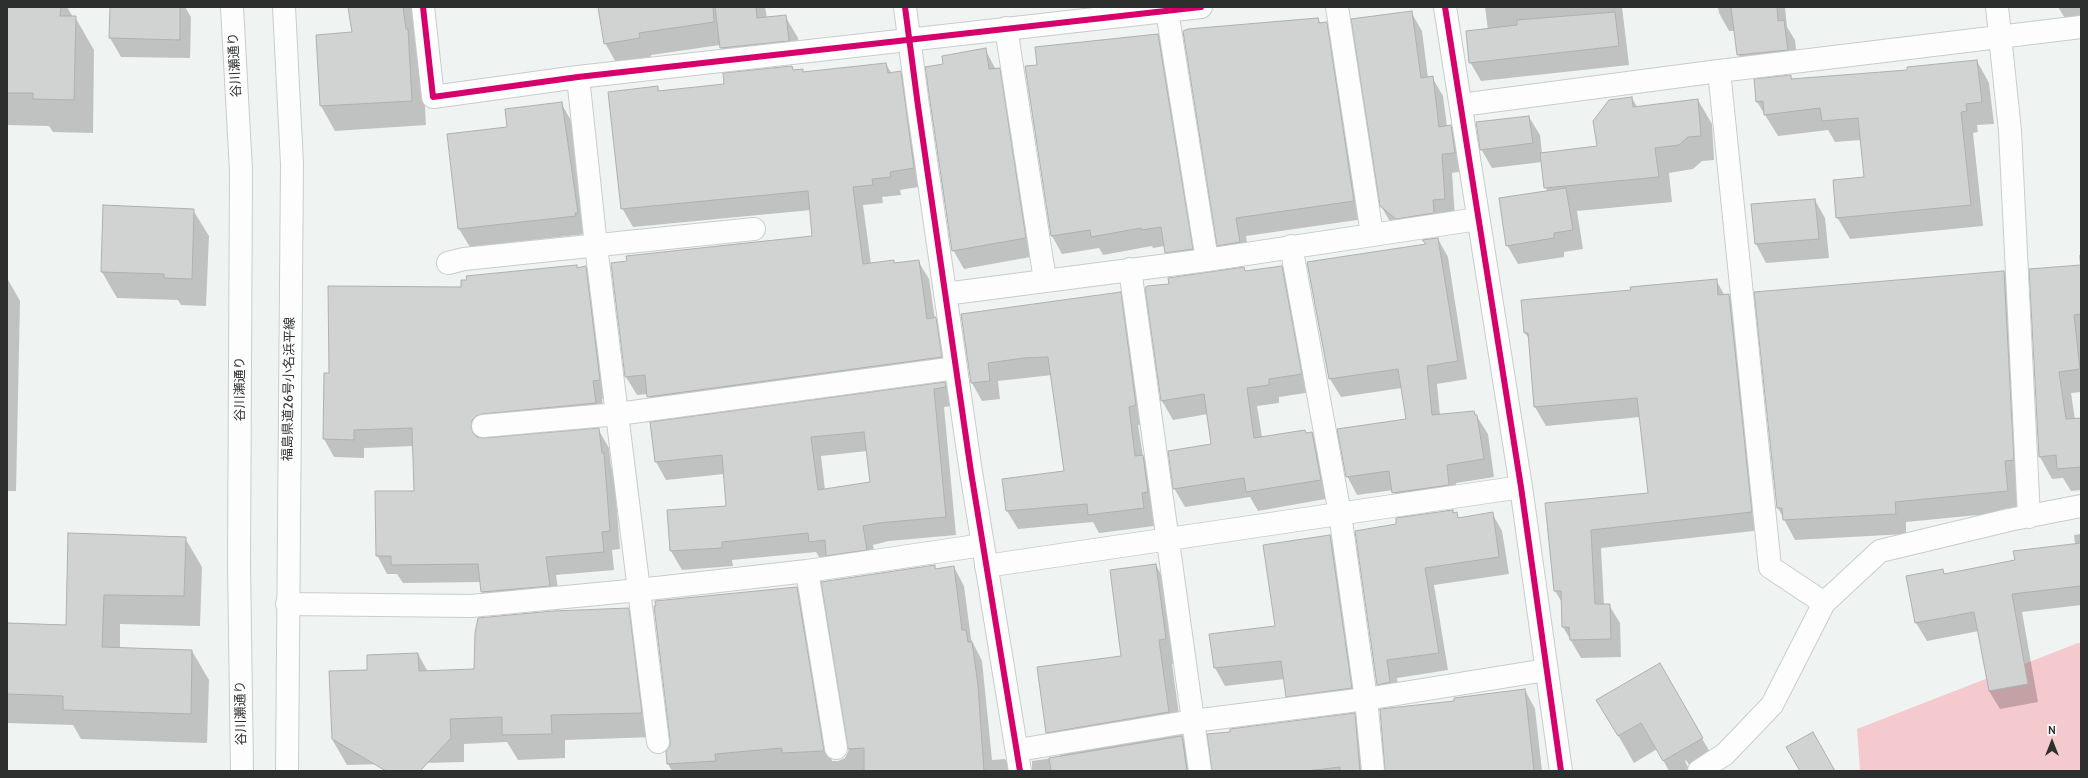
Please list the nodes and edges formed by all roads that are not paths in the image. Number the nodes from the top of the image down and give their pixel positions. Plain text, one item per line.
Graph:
1 (232, 7) edge
2 (284, 7) edge
3 (423, 7) edge
4 (905, 7) edge
5 (1201, 7) edge
6 (1337, 7) edge
7 (1445, 7) edge
8 (1997, 7) edge
9 (1167, 11) junction
10 (2081, 27) edge
11 (1006, 28) junction
12 (2000, 36) junction
13 (909, 38) junction
14 (1719, 71) junction
15 (578, 77) junction
16 (1460, 105) junction
17 (1478, 219) junction
18 (754, 229) dead end
19 (1372, 234) junction
20 (596, 246) junction
21 (1291, 246) junction
22 (1207, 260) junction
23 (448, 264) dead end
24 (1130, 269) junction
25 (1045, 280) junction
26 (945, 294) junction
27 (956, 368) junction
28 (618, 414) junction
29 (483, 426) dead end
30 (1521, 486) junction
31 (2081, 506) edge
32 (1340, 514) junction
33 (2029, 517) junction
34 (1167, 540) junction
35 (984, 555) junction
36 (807, 571) junction
37 (639, 590) junction
38 (1824, 602) junction
39 (287, 604) junction
40 (1546, 670) junction
41 (1366, 698) junction
42 (1193, 721) junction
43 (658, 742) dead end
44 (836, 748) dead end
45 (1018, 750) junction
46 (242, 771) edge
47 (287, 771) edge
48 (1020, 771) edge
49 (1200, 771) edge
50 (1373, 771) edge
51 (1561, 771) edge
52 (1699, 771) edge

1 - 46 street, 谷川瀬通り
2 - 39 street, 福島県道26号小名浜平線
3 - 15 street
4 - 13 street
5 - 9 street
6 - 19 street
7 - 16 street
8 - 12 street
9 - 11 street
9 - 22 street
10 - 12 street
11 - 13 street
11 - 25 street
12 - 14 street
12 - 33 street
13 - 15 street
13 - 26 street
14 - 16 street
14 - 38 street
15 - 20 street
16 - 17 street
17 - 19 street
17 - 30 street
18 - 20 street
19 - 21 street
20 - 23 street
20 - 28 street
21 - 22 street
21 - 32 street
22 - 24 street
24 - 25 street
24 - 34 street
25 - 26 street
26 - 27 street
27 - 28 street
27 - 35 street
28 - 29 street
28 - 37 street
30 - 32 street
30 - 40 street
31 - 33 street
32 - 34 street
32 - 41 street
33 - 38 street
34 - 35 street
34 - 42 street
35 - 36 street
35 - 45 street
36 - 37 street
36 - 44 street
37 - 39 street
37 - 43 street
38 - 52 street
39 - 47 street, 福島県道26号小名浜平線
40 - 41 street
40 - 51 street
41 - 42 street
41 - 50 street
42 - 45 street
42 - 49 street
45 - 48 street

